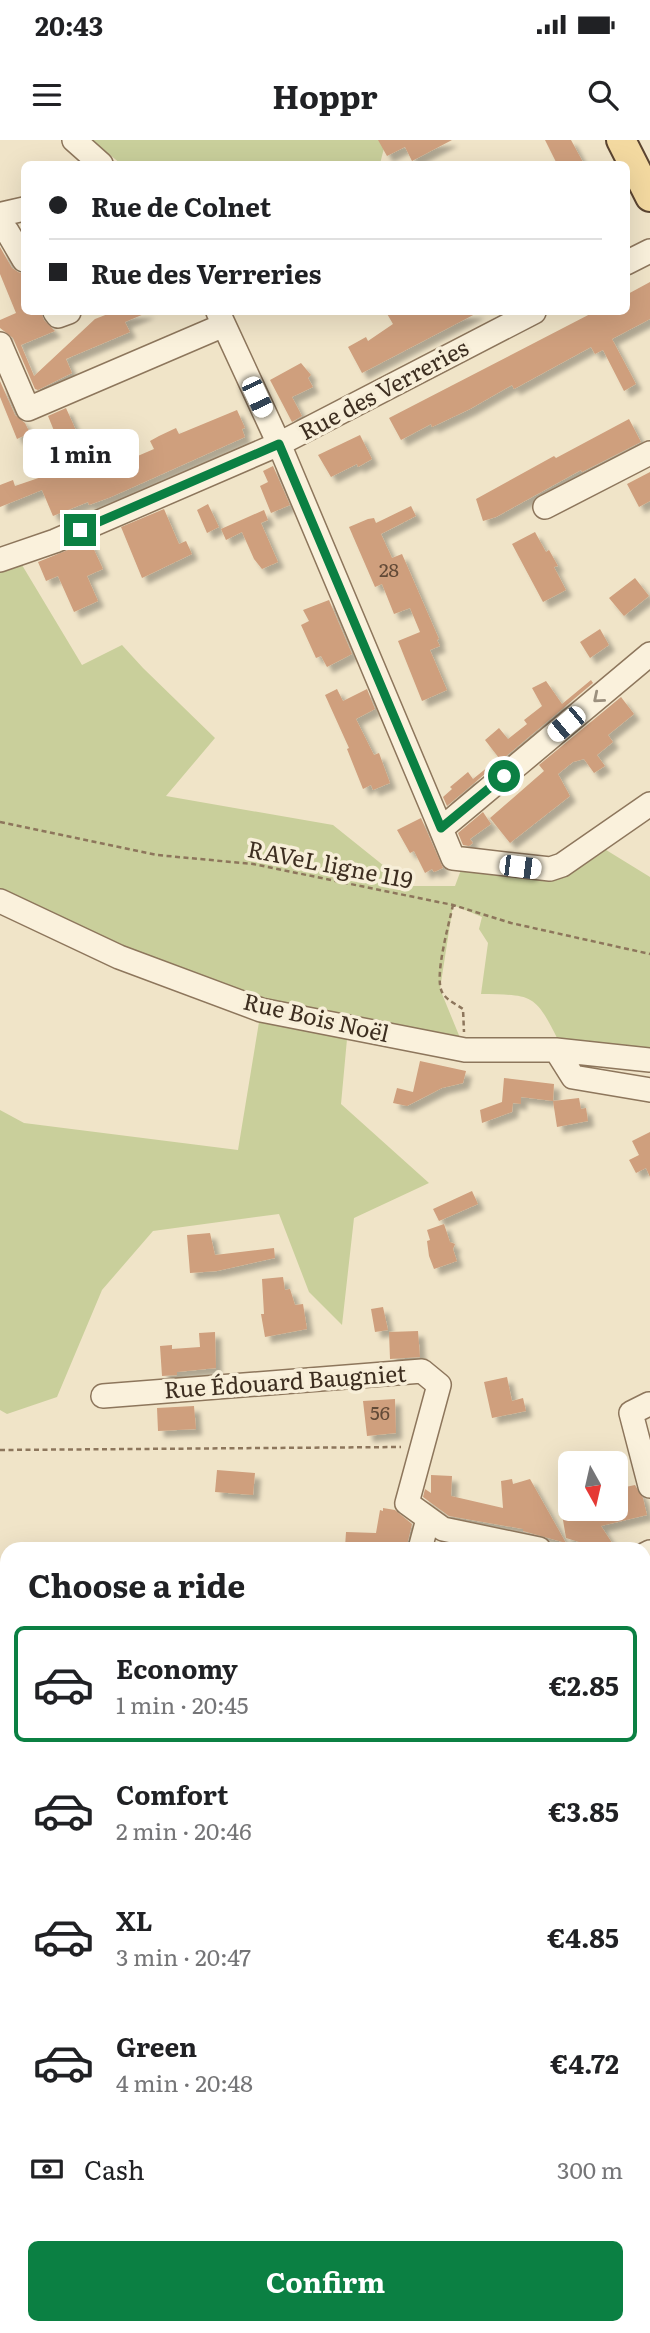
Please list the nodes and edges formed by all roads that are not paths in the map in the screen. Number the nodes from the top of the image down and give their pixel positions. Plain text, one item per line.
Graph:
1 (74, 140) edge
2 (621, 140) edge
3 (98, 161) edge
4 (650, 197) edge
5 (21, 210) edge
6 (0, 218) edge
7 (0, 229) edge
8 (650, 251) edge
9 (21, 255) edge
10 (630, 261) edge
11 (528, 315) edge
12 (221, 318) edge
13 (0, 344) edge
14 (6, 374) edge
15 (279, 444) junction
16 (650, 453) edge
17 (545, 507) dead end
18 (0, 560) edge
19 (650, 654) edge
20 (650, 804) edge
21 (441, 828) junction
22 (0, 901) edge
23 (556, 1050) junction
24 (650, 1060) edge
25 (650, 1090) edge
26 (103, 1396) dead end
27 (649, 1404) edge
28 (650, 1486) edge
29 (428, 1518) junction
30 (422, 1542) edge
31 (505, 1542) edge

1 - 3 street
2 - 4 main road
5 - 6 street
7 - 9 street
8 - 10 street
11 - 15 street, Rue des Verreries
12 - 14 street
12 - 15 street
13 - 14 street
15 - 18 street, Rue des Verreries
15 - 21 street
16 - 17 street
19 -> 21 street
20 - 21 street
22 - 23 street, Rue Bois Noël
23 - 24 street, Rue Bois Noël
23 - 25 street
26 - 29 street, Rue Édouard Baugniet
27 - 28 street
29 - 30 street
29 - 31 street, Rue Édouard Baugniet

